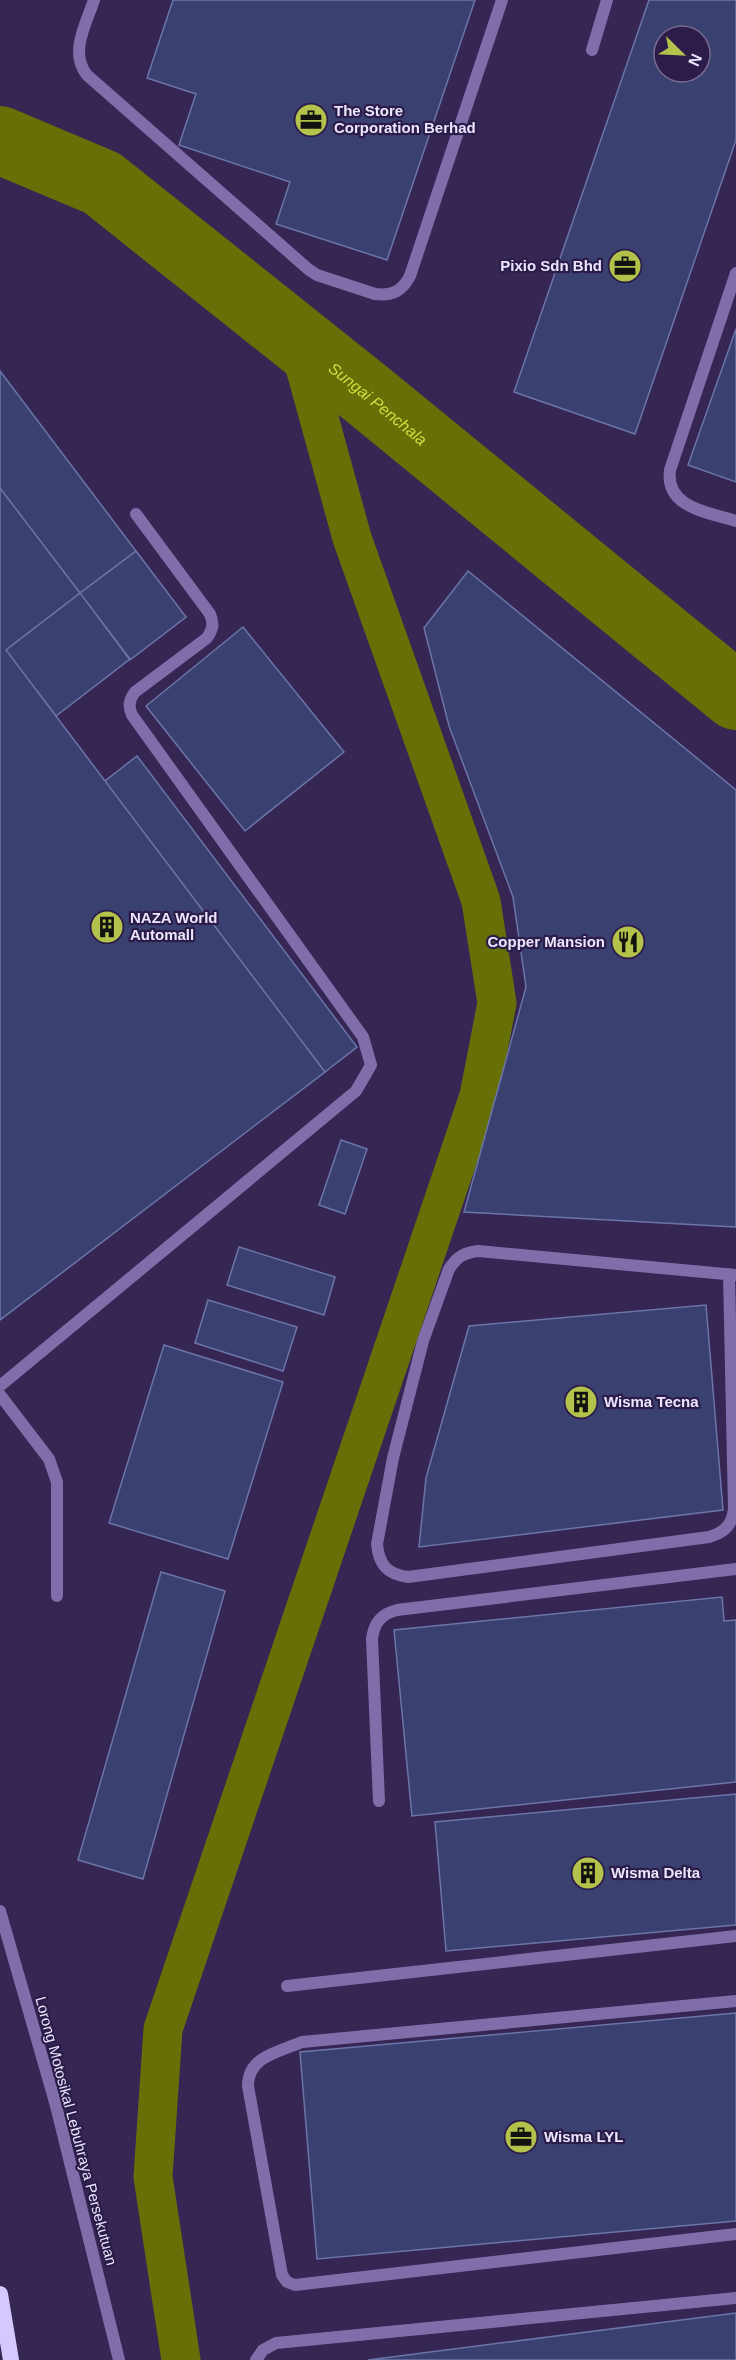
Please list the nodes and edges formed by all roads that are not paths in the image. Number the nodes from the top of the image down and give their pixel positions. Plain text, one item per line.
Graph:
1 (94, 0) edge
2 (502, 0) edge
3 (607, 0) edge
4 (592, 50) dead end
5 (736, 273) edge
6 (135, 514) dead end
7 (736, 521) edge
8 (732, 1275) edge
9 (0, 1386) edge
10 (0, 1395) edge
11 (736, 1569) edge
12 (57, 1596) dead end
13 (379, 1801) dead end
14 (0, 1911) edge
15 (736, 1936) edge
16 (287, 1986) dead end
17 (736, 2001) edge
18 (736, 2234) edge
19 (0, 2294) edge
20 (736, 2298) edge
21 (11, 2360) edge
22 (119, 2360) edge
23 (256, 2360) edge

1 - 2 lane
3 - 4 lane
5 - 7 lane
6 - 9 lane
8 - 8 lane
10 - 12 lane
11 - 13 lane
14 - 22 lane, Lorong Motosikal Lebuhraya Persekutuan
15 - 16 lane
17 - 18 lane
19 - 21 highway
20 - 23 lane

